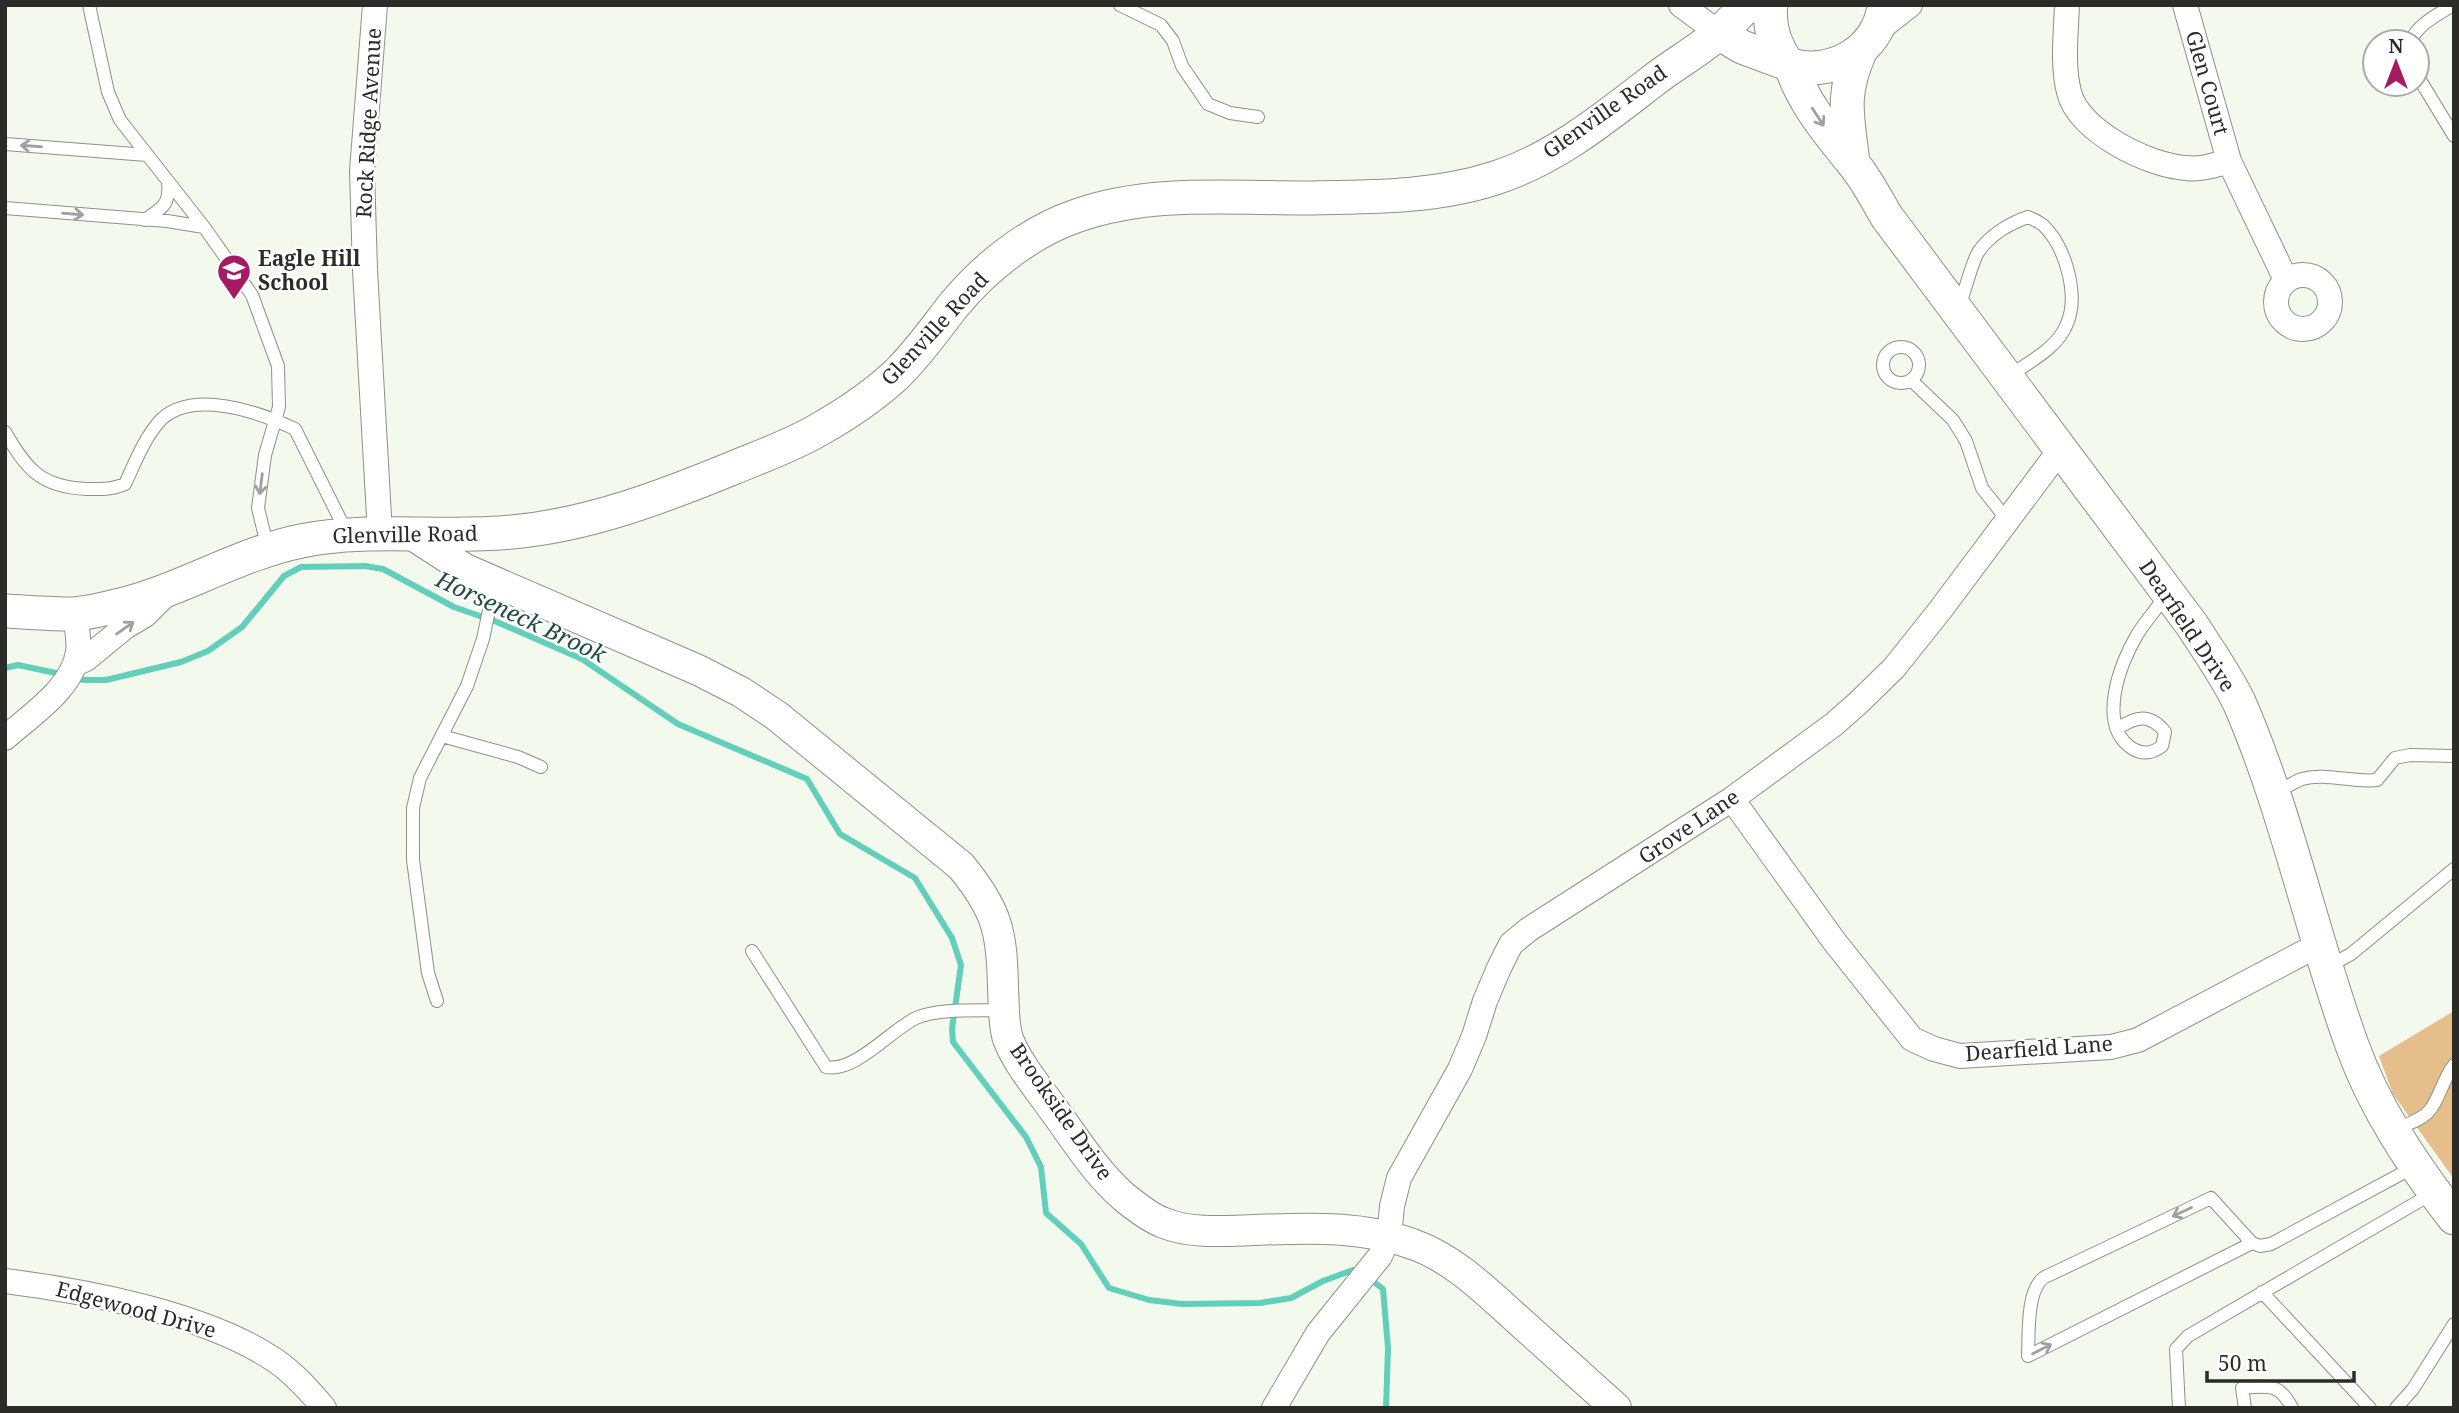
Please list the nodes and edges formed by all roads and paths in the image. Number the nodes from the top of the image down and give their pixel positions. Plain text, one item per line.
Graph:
1 (89, 5) edge
2 (375, 5) edge
3 (1120, 5) edge
4 (1681, 5) edge
5 (1748, 5) edge
6 (1771, 5) edge
7 (1910, 5) edge
8 (2067, 5) edge
9 (2185, 5) edge
10 (2453, 5) edge
11 (2419, 28) edge
12 (1874, 29) edge
13 (1719, 33) junction
14 (1790, 65) junction
15 (2431, 98) edge
16 (1258, 117) dead end
17 (2454, 136) edge
18 (5, 144) edge
19 (148, 155) junction
20 (2229, 161) junction
21 (1853, 163) junction
22 (168, 180) junction
23 (5, 208) edge
24 (145, 220) junction
25 (204, 227) junction
26 (2286, 280) dead end
27 (1952, 305) junction
28 (2006, 378) junction
29 (1912, 380) dead end
30 (275, 419) junction
31 (5, 432) edge
32 (2060, 450) junction
33 (2008, 521) junction
34 (364, 534) junction
35 (414, 536) junction
36 (268, 549) junction
37 (172, 588) junction
38 (2167, 592) junction
39 (492, 594) junction
40 (5, 611) edge
41 (75, 614) junction
42 (68, 675) junction
43 (2118, 729) dead end
44 (442, 736) junction
45 (5, 738) edge
46 (2454, 756) edge
47 (541, 767) dead end
48 (2273, 795) junction
49 (1732, 799) junction
50 (2454, 869) edge
51 (752, 951) dead end
52 (2323, 956) junction
53 (437, 1001) dead end
54 (1004, 1010) junction
55 (2454, 1065) edge
56 (2392, 1131) junction
57 (2434, 1193) edge
58 (2252, 1243) junction
59 (1384, 1247) junction
60 (5, 1281) edge
61 (2262, 1292) junction
62 (2454, 1324) edge
63 (324, 1408) edge
64 (1274, 1408) edge
65 (1616, 1408) edge
66 (2179, 1408) edge
67 (2245, 1408) edge
68 (2292, 1408) edge
69 (2370, 1408) edge
70 (2396, 1408) edge

1 - 19 lane
2 - 34 street, Rock Ridge Avenue
3 - 16 lane
4 - 13 street
5 - 13 main road, Glenville Road
6 - 14 main road, Dearfield Drive
7 - 12 street
8 - 20 street, Glen Court
9 - 20 street, Glen Court
10 - 11 lane
12 - 14 main road
12 - 21 main road, Dearfield Drive
13 - 14 main road
13 - 35 main road, Glenville Road
14 -> 21 main road, Dearfield Drive
15 - 17 lane
19 -> 18 lane
19 - 22 lane
20 - 26 street, Glen Court
21 - 27 main road, Dearfield Drive
22 - 24 lane
22 - 25 lane
23 -> 24 lane
24 - 25 lane
25 - 30 lane
27 - 28 main road, Dearfield Drive
27 - 28 lane
28 - 32 main road, Dearfield Drive
29 - 33 lane
30 - 31 lane
30 - 34 lane
30 -> 36 lane
32 - 33 street, Grove Lane
32 - 38 main road, Dearfield Drive
33 - 49 street, Grove Lane
34 - 35 main road, Glenville Road
34 - 36 main road, Glenville Road
35 - 39 street, Brookside Drive
36 - 37 main road, Glenville Road
37 - 41 main road, Glenville Road
42 -> 37 street
38 - 43 lane
38 - 48 main road, Dearfield Drive
39 - 44 lane
39 - 54 street, Brookside Drive
40 - 41 main road, Glenville Road
41 - 42 street
42 - 45 street
44 - 47 lane
44 - 53 lane
46 - 48 lane
48 - 52 main road, Dearfield Drive
49 - 52 street, Dearfield Lane
49 - 59 street, Grove Lane
50 - 52 lane
51 - 54 lane
52 - 56 main road, Dearfield Drive
54 - 59 street, Brookside Drive
55 - 56 lane
56 - 57 main road, Dearfield Drive
57 - 58 lane
57 - 61 lane
58 -> 58 lane
59 - 64 street
59 - 65 street, Brookside Drive
60 - 63 street, Edgewood Drive
61 - 66 lane
61 - 69 lane
62 - 70 lane
67 - 68 lane

